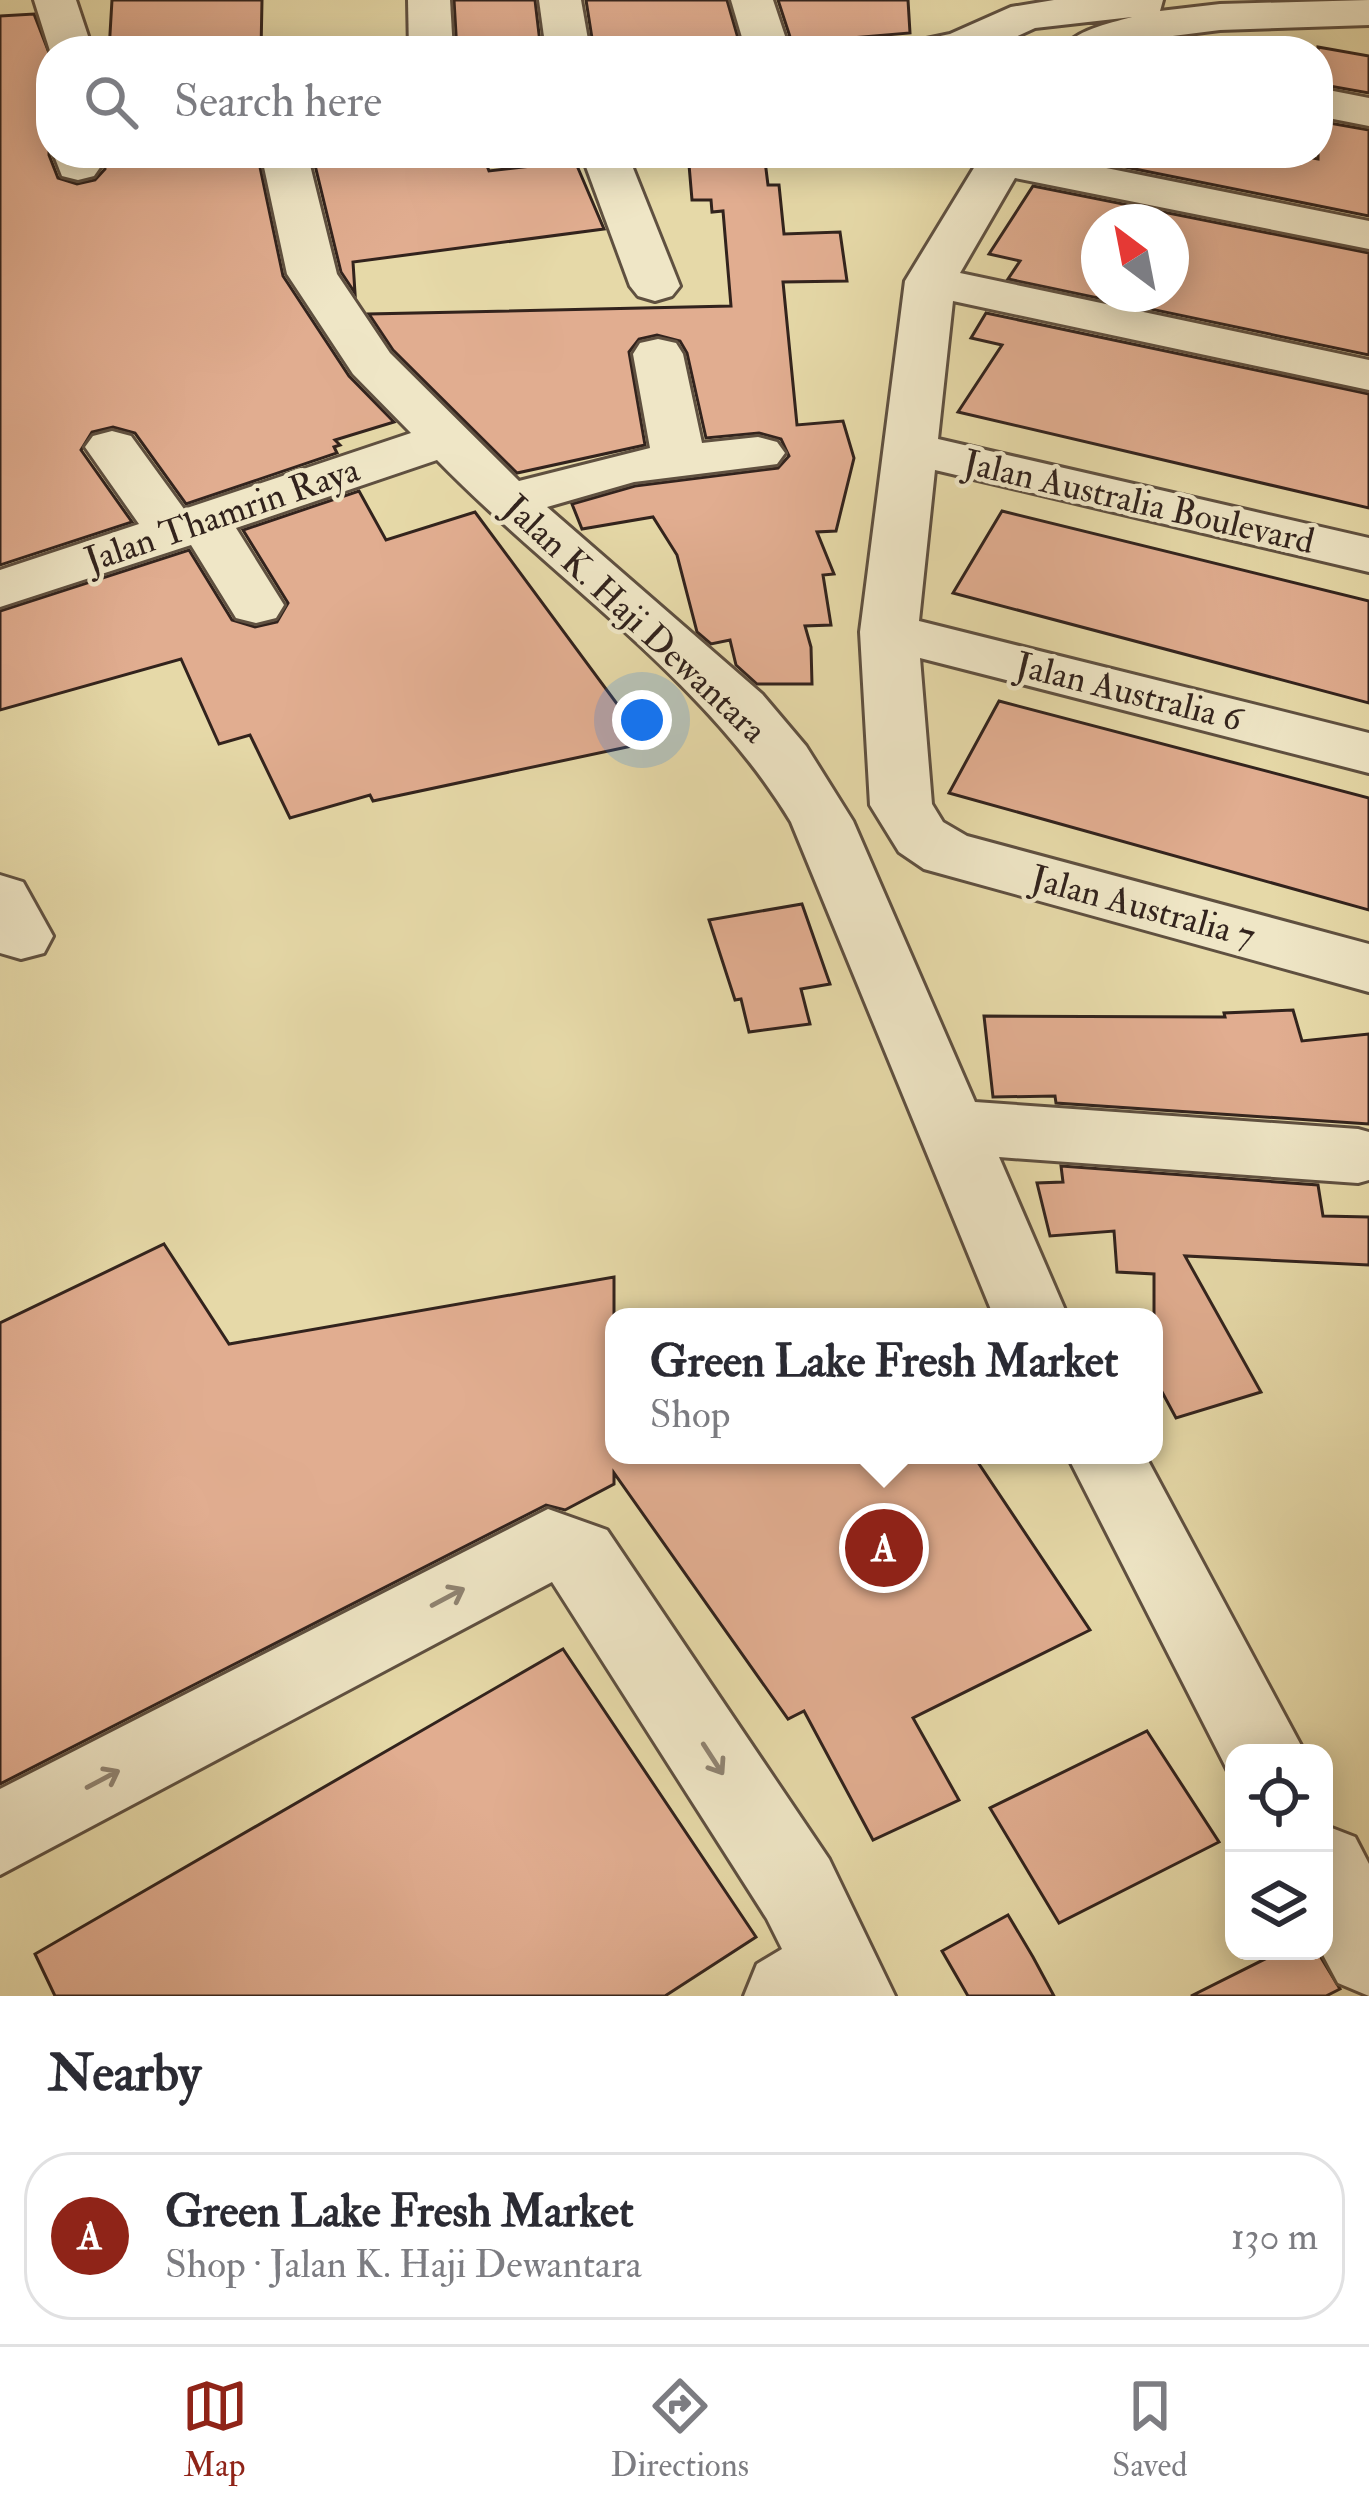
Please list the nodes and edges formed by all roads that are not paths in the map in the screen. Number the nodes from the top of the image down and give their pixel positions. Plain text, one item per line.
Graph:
1 (55, 0) edge
2 (429, 0) edge
3 (560, 0) edge
4 (752, 0) edge
5 (942, 0) edge
6 (1203, 0) edge
7 (1126, 2) edge
8 (1369, 12) edge
9 (66, 36) edge
10 (430, 36) edge
11 (566, 36) edge
12 (763, 36) edge
13 (944, 36) edge
14 (975, 36) edge
15 (1107, 36) edge
16 (1333, 105) edge
17 (1369, 112) edge
18 (287, 168) edge
19 (610, 168) edge
20 (997, 168) edge
21 (1055, 168) edge
22 (1369, 235) edge
23 (930, 281) junction
24 (655, 286) dead end
25 (658, 354) dead end
26 (1369, 375) edge
27 (444, 440) junction
28 (112, 447) dead end
29 (910, 448) junction
30 (758, 453) dead end
31 (679, 458) junction
32 (508, 501) junction
33 (188, 528) junction
34 (1369, 555) edge
35 (0, 589) edge
36 (256, 605) dead end
37 (889, 632) junction
38 (1369, 753) edge
39 (1369, 968) edge
40 (951, 1127) junction
41 (1358, 1156) dead end
42 (1027, 1308) edge
43 (1110, 1464) edge
44 (1258, 1744) edge
45 (0, 1834) edge
46 (1333, 1884) edge
47 (1369, 1952) edge
48 (824, 1986) edge

1 - 9 street
2 - 10 street
3 - 11 street
4 - 12 street
5 - 13 street
6 - 7 street
7 - 14 street
8 - 15 street
16 - 17 street
18 - 27 street, Jalan K. Haji Dewantara
19 - 24 street
20 - 23 street
21 - 22 street
23 - 26 street
23 - 29 street
25 - 31 street
27 - 32 street, Jalan K. Haji Dewantara
27 - 33 street, Jalan Thamrin Raya
28 - 33 street
29 - 34 street, Jalan Australia Boulevard
29 - 37 street
30 - 31 street
31 - 32 street
32 - 40 street, Jalan K. Haji Dewantara
33 - 35 street, Jalan Thamrin Raya
33 - 36 street
37 - 38 street, Jalan Australia 6
37 - 39 street, Jalan Australia 7
40 - 41 street
40 - 42 street, Jalan K. Haji Dewantara
43 - 44 street
45 -> 48 street
46 - 47 street

